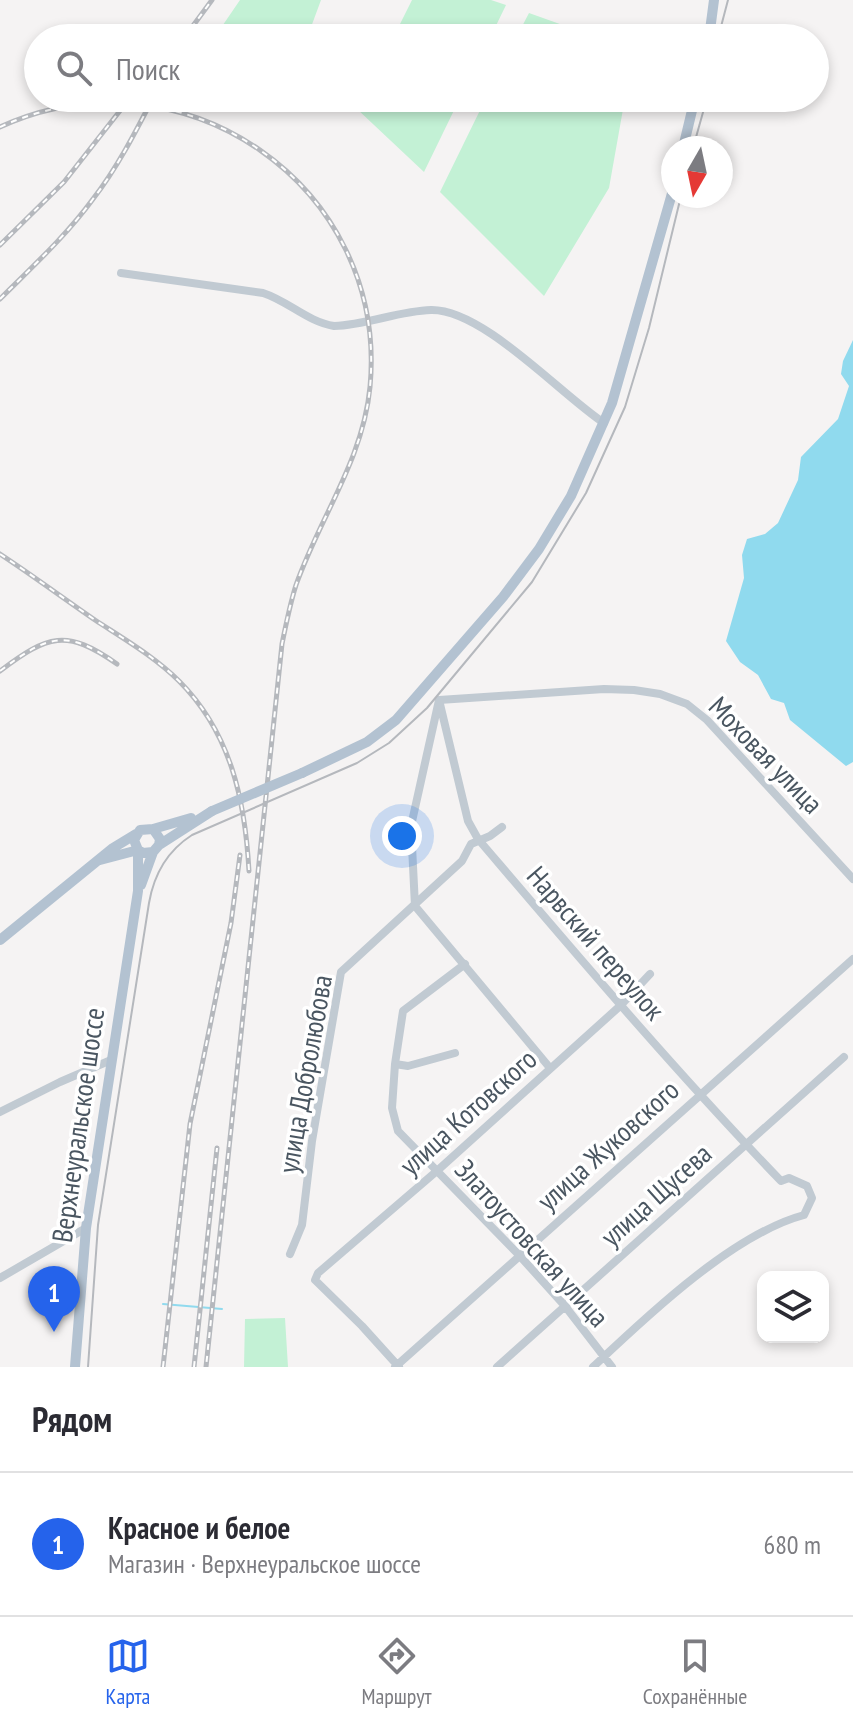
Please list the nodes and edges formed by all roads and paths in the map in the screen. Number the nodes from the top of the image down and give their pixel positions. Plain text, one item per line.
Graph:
1 (714, 0) edge
2 (711, 24) edge
3 (692, 112) edge
4 (686, 136) edge
5 (668, 208) edge
6 (121, 273) dead end
7 (604, 423) junction
8 (427, 687) junction
9 (439, 700) junction
10 (212, 811) junction
11 (502, 827) dead end
12 (153, 829) junction
13 (136, 834) junction
14 (478, 839) junction
15 (156, 848) junction
16 (138, 850) junction
17 (100, 860) junction
18 (853, 879) edge
19 (138, 891) junction
20 (415, 906) junction
21 (0, 940) edge
22 (853, 959) edge
23 (465, 964) junction
24 (650, 974) dead end
25 (620, 1006) junction
26 (455, 1053) dead end
27 (844, 1057) dead end
28 (111, 1060) junction
29 (395, 1064) junction
30 (550, 1068) junction
31 (699, 1094) junction
32 (0, 1112) edge
33 (745, 1144) junction
34 (438, 1170) junction
35 (86, 1228) junction
36 (290, 1254) dead end
37 (519, 1255) junction
38 (0, 1278) edge
39 (565, 1306) junction
40 (603, 1357) junction
41 (397, 1366) edge
42 (75, 1367) edge
43 (497, 1367) edge
44 (593, 1367) edge
45 (612, 1367) edge

1 - 2 main road
3 - 4 main road
5 - 7 main road
6 - 7 street
7 - 8 main road
8 - 9 street
8 - 10 main road, bridge
9 - 14 street, Нарвский переулок
9 - 18 street, Моховая улица
9 - 20 street
10 - 12 main road
10 - 15 main road
11 - 14 street, улица Добролюбова
12 - 13 main road
12 - 15 main road
13 - 16 main road
13 - 17 main road
14 - 20 street, улица Добролюбова
14 - 25 street, Нарвский переулок
15 - 16 main road
15 - 19 main road
16 - 17 main road
16 - 19 main road
17 - 21 main road
19 - 28 main road, Верхнеуральское шоссе
20 - 23 street
20 - 36 street, улица Добролюбова
22 - 31 street, улица Жуковского
23 - 29 street, Златоустовская улица
23 - 30 street
24 - 25 street, улица Котовского
25 - 30 street, улица Котовского
25 - 31 street, Нарвский переулок
26 - 29 street
27 - 33 street, улица Щусева
28 - 32 street
28 - 35 main road, Верхнеуральское шоссе
29 - 34 street, Златоустовская улица
30 - 34 street, улица Котовского
31 - 33 street, Нарвский переулок
31 - 37 street, улица Жуковского
33 - 39 street, улица Щусева
33 - 40 street, Нарвский переулок
34 - 37 street, Златоустовская улица
34 - 41 street, улица Котовского
35 - 38 street
35 - 42 main road, Верхнеуральское шоссе
37 - 39 street, Златоустовская улица
37 - 41 street, улица Жуковского
39 - 40 street, Златоустовская улица
39 - 43 street, улица Щусева
40 - 44 street
40 - 45 street, Златоустовская улица

